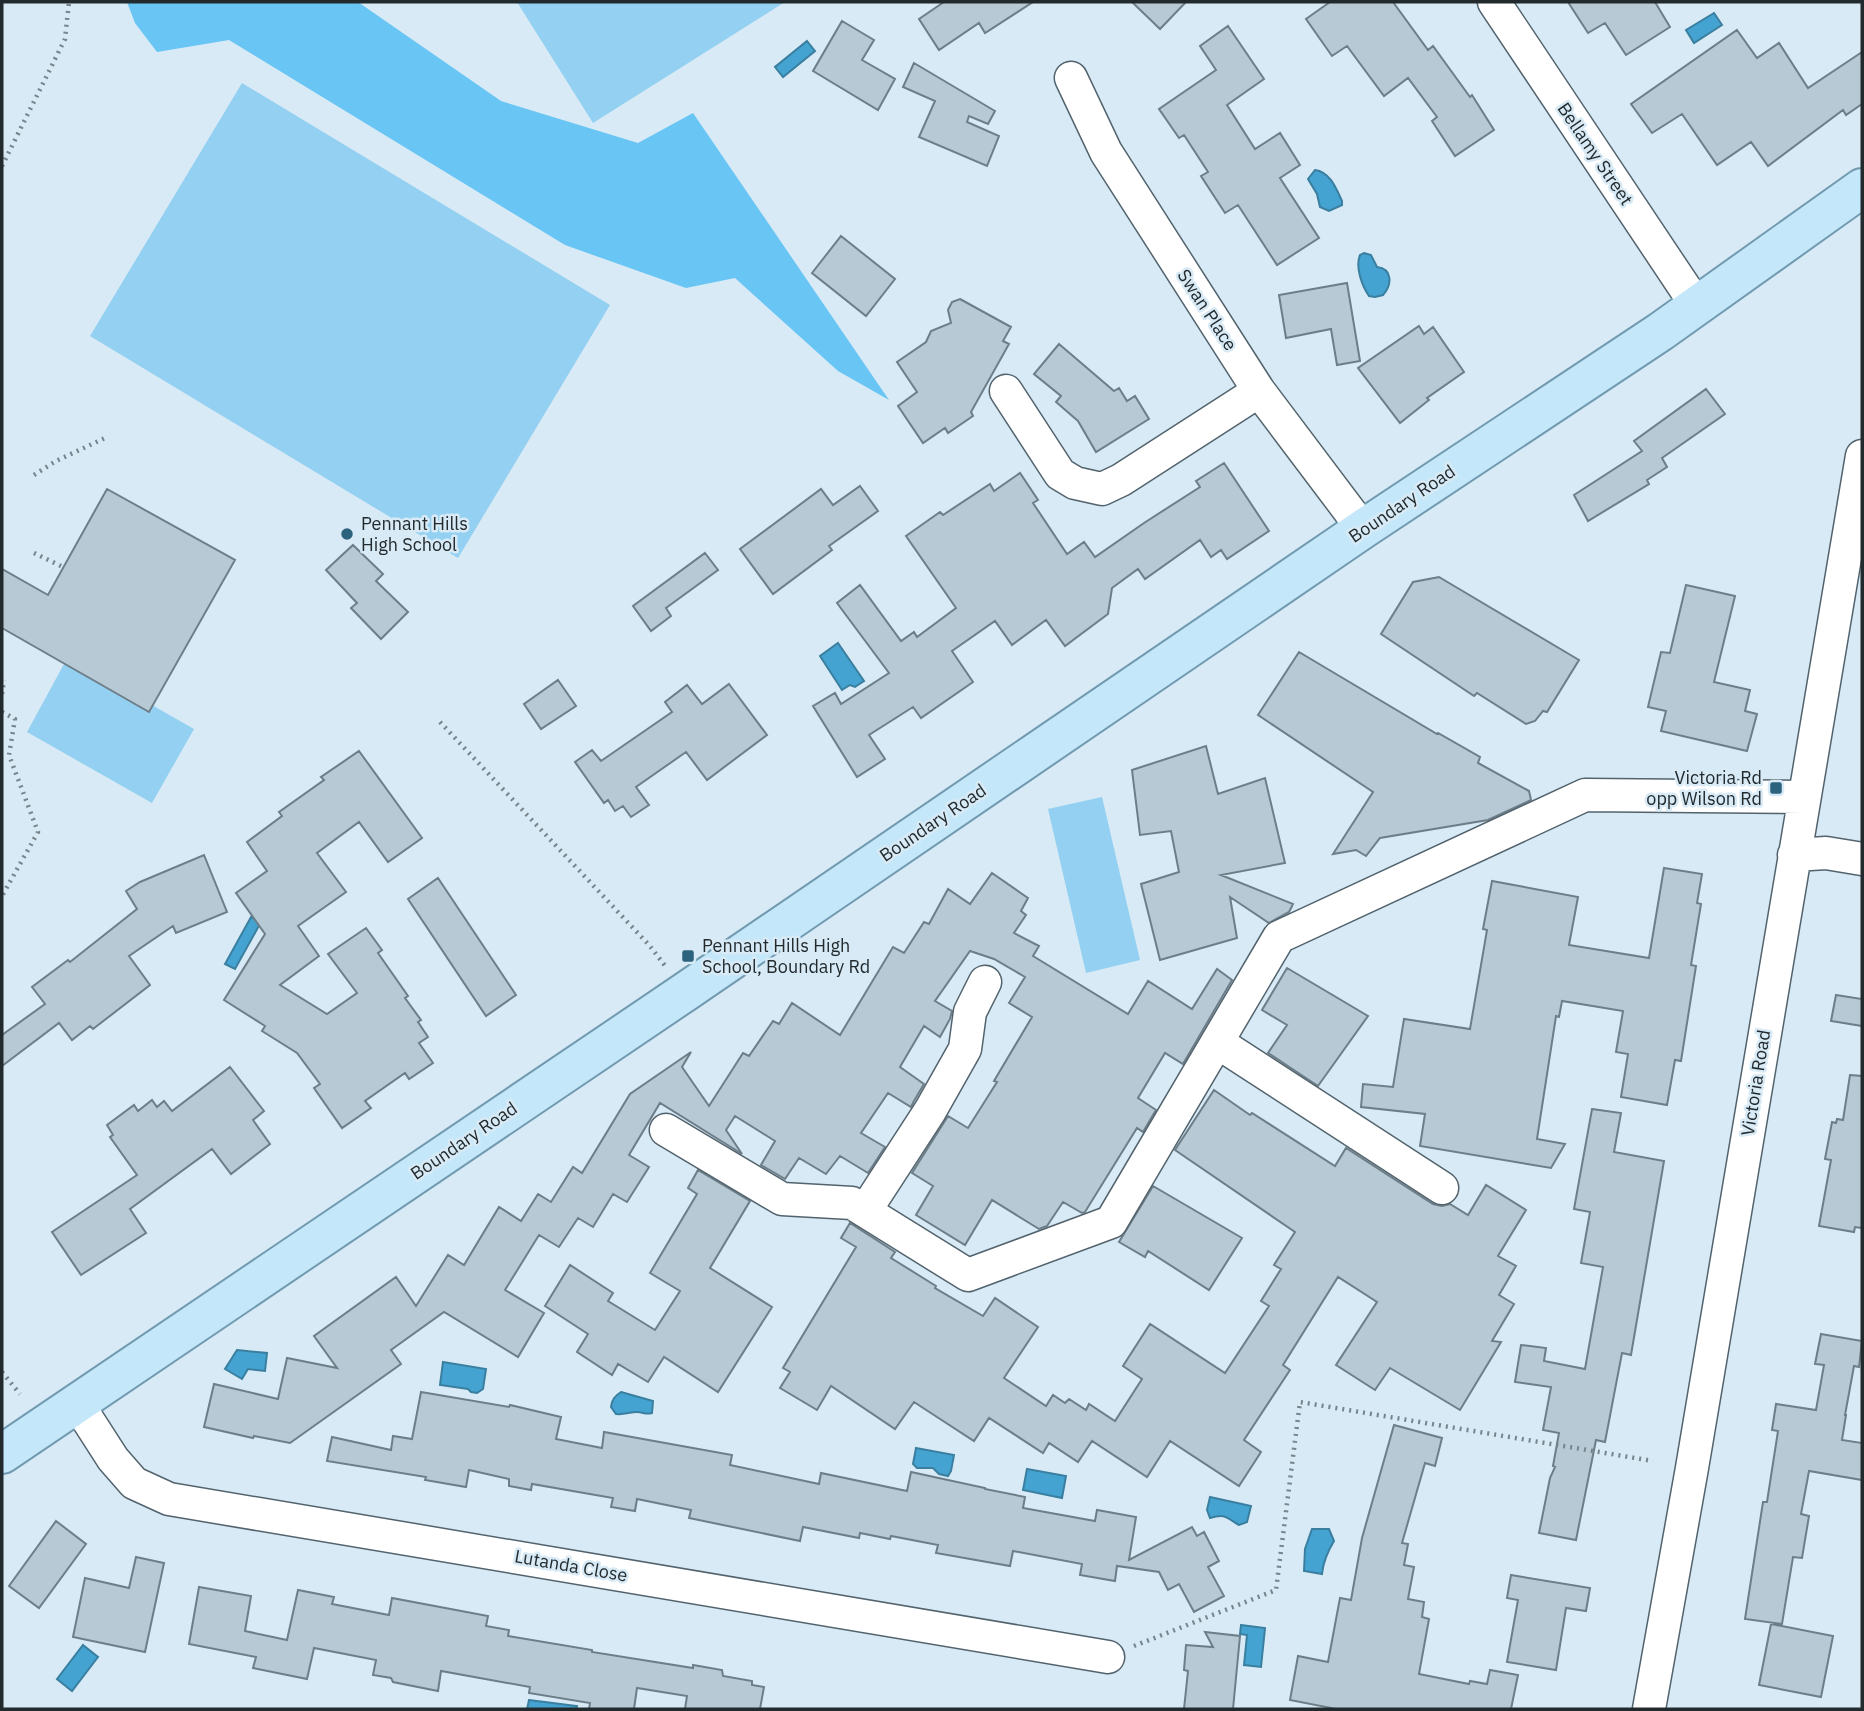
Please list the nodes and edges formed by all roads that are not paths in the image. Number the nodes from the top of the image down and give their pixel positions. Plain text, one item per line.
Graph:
1 (1493, 2) edge
2 (1071, 78) dead end
3 (1862, 188) edge
4 (1698, 306) junction
5 (1006, 391) dead end
6 (1259, 391) junction
7 (1862, 456) edge
8 (1363, 529) junction
9 (1804, 797) junction
10 (1794, 855) junction
11 (1862, 859) edge
12 (985, 982) dead end
13 (1217, 1042) junction
14 (666, 1130) dead end
15 (1442, 1188) dead end
16 (865, 1211) junction
17 (77, 1403) junction
18 (2, 1454) edge
19 (1108, 1657) road end
20 (1649, 1709) edge

1 - 4 street, Bellamy Street
2 - 6 street, Swan Place
3 - 4 main road, Boundary Road
4 - 8 main road, Boundary Road
5 - 6 street
6 - 8 street, Swan Place
7 - 9 street, Victoria Road
8 - 17 main road, Boundary Road
9 - 10 street, Victoria Road
9 - 13 street
10 - 11 street
10 - 20 street, Victoria Road
12 - 16 street
13 - 15 street
13 - 16 street
14 - 16 street
17 - 18 main road, Boundary Road
17 - 19 street, Lutanda Close

